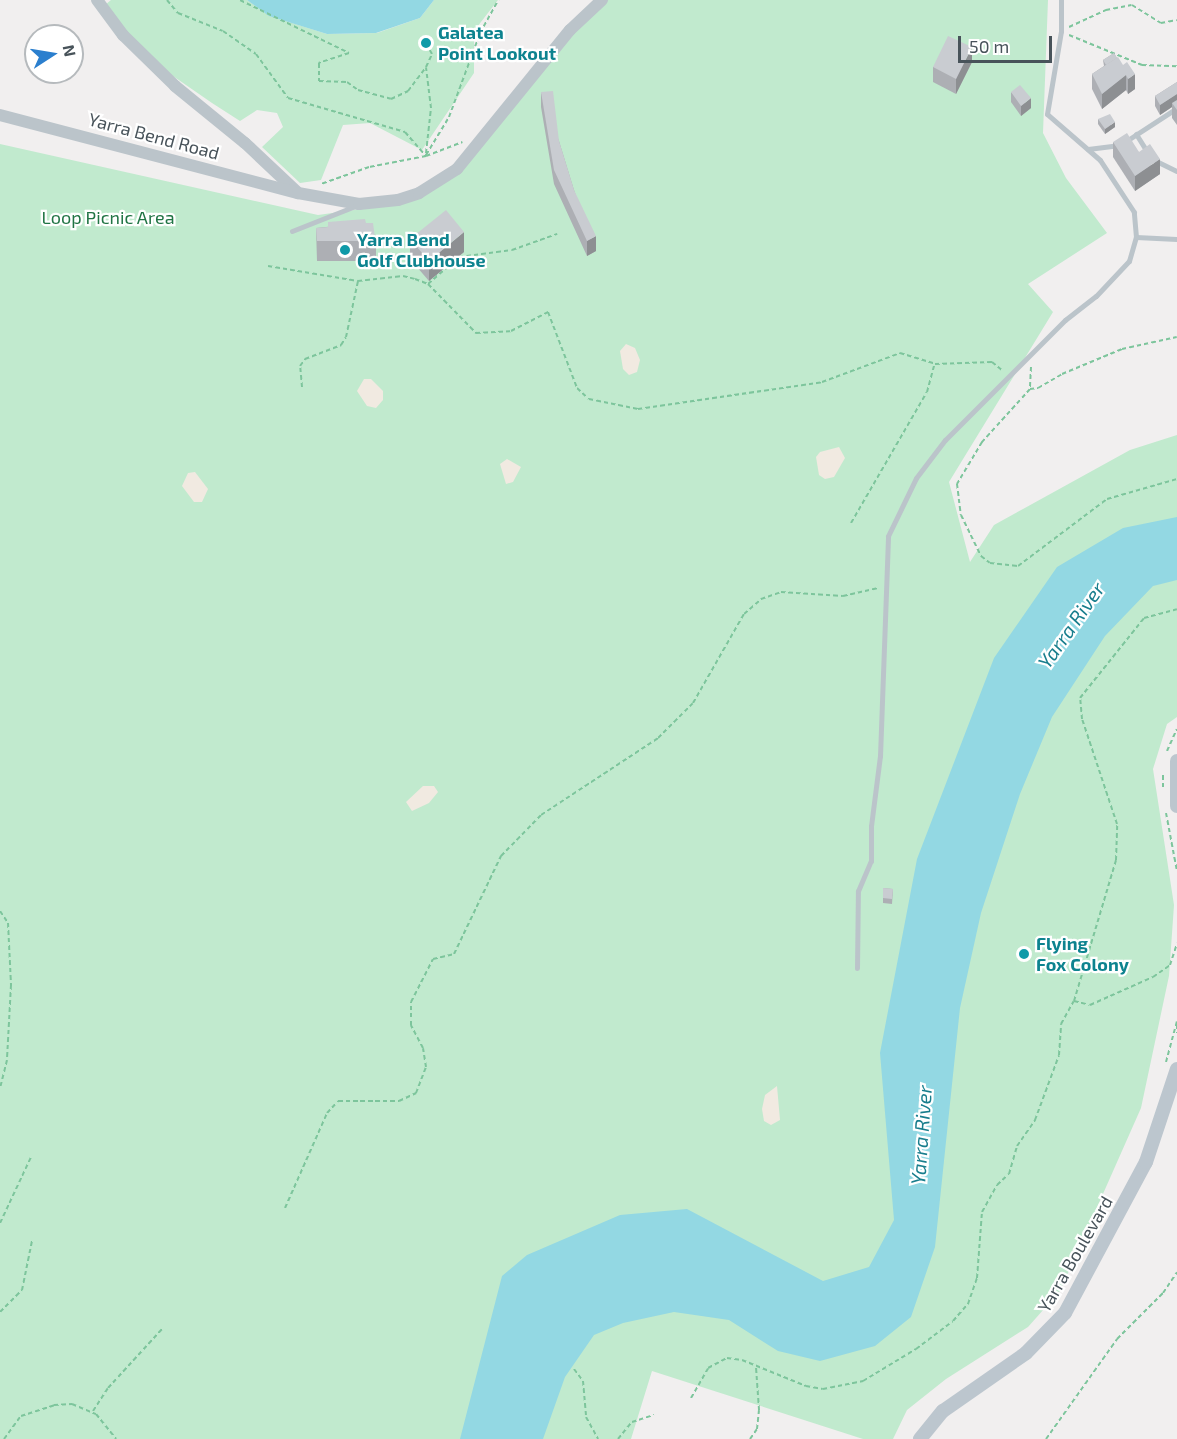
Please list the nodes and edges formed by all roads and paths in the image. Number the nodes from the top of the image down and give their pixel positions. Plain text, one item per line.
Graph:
1 (97, 0) edge
2 (167, 0) edge
3 (240, 0) edge
4 (498, 0) edge
5 (602, 0) edge
6 (1061, 0) edge
7 (1177, 20) edge
8 (1061, 31) junction
9 (426, 43) dead end
10 (1177, 66) edge
11 (426, 67) junction
12 (1177, 108) edge
13 (0, 115) edge
14 (1136, 134) junction
15 (465, 141) dead end
16 (1088, 149) junction
17 (426, 156) junction
18 (1177, 171) edge
19 (298, 193) junction
20 (359, 204) junction
21 (292, 231) dead end
22 (557, 234) dead end
23 (1136, 237) junction
24 (1177, 239) edge
25 (268, 266) dead end
26 (358, 281) junction
27 (428, 284) junction
28 (1177, 337) edge
29 (1030, 356) junction
30 (934, 364) junction
31 (1009, 378) junction
32 (302, 387) dead end
33 (1030, 389) junction
34 (1177, 479) edge
35 (851, 523) dead end
36 (884, 586) junction
37 (1177, 609) edge
38 (1177, 761) edge
39 (1177, 806) edge
40 (0, 911) edge
41 (1177, 943) edge
42 (857, 968) dead end
43 (1074, 1001) junction
44 (1177, 1021) edge
45 (1177, 1033) edge
46 (1177, 1069) edge
47 (0, 1088) edge
48 (31, 1156) dead end
49 (285, 1208) dead end
50 (0, 1223) edge
51 (32, 1241) dead end
52 (1177, 1272) edge
53 (0, 1312) edge
54 (163, 1328) dead end
55 (756, 1367) junction
56 (574, 1370) dead end
57 (691, 1398) dead end
58 (93, 1411) junction
59 (654, 1415) dead end
60 (4, 1439) edge
61 (116, 1439) edge
62 (598, 1439) edge
63 (618, 1439) edge
64 (750, 1439) edge
65 (920, 1439) edge
66 (1046, 1439) edge

1 - 19 street, Yarra Bend Road
2 - 17 path
3 - 11 path
4 - 17 path
5 - 20 street, Yarra Bend Road
6 - 8 lane
7 - 8 path
8 - 10 path
8 - 16 lane
9 - 11 path
11 - 17 path
12 - 14 lane
13 - 19 street, Yarra Bend Road
14 - 16 lane
14 - 18 lane
15 - 17 path
16 - 23 lane
17 - 19 path
19 - 20 street, Yarra Bend Road
20 - 21 lane
22 - 27 path
23 - 24 lane
23 - 29 lane
25 - 26 path
26 - 27 path
26 - 32 path
27 - 30 path
28 - 33 path
29 - 31 lane
29 - 33 path
30 - 31 path
30 - 35 path
31 - 36 lane
33 - 34 path
36 - 42 lane
36 - 49 path
37 - 43 path
38 - 39 main road
40 - 47 path
41 - 43 path
43 - 55 path
44 - 45 path
46 - 65 main road, Yarra Boulevard
48 - 50 path
51 - 53 path
52 - 66 path
54 - 58 path
55 - 57 path
55 - 64 path
56 - 62 path
58 - 60 path
58 - 61 path
59 - 63 path

